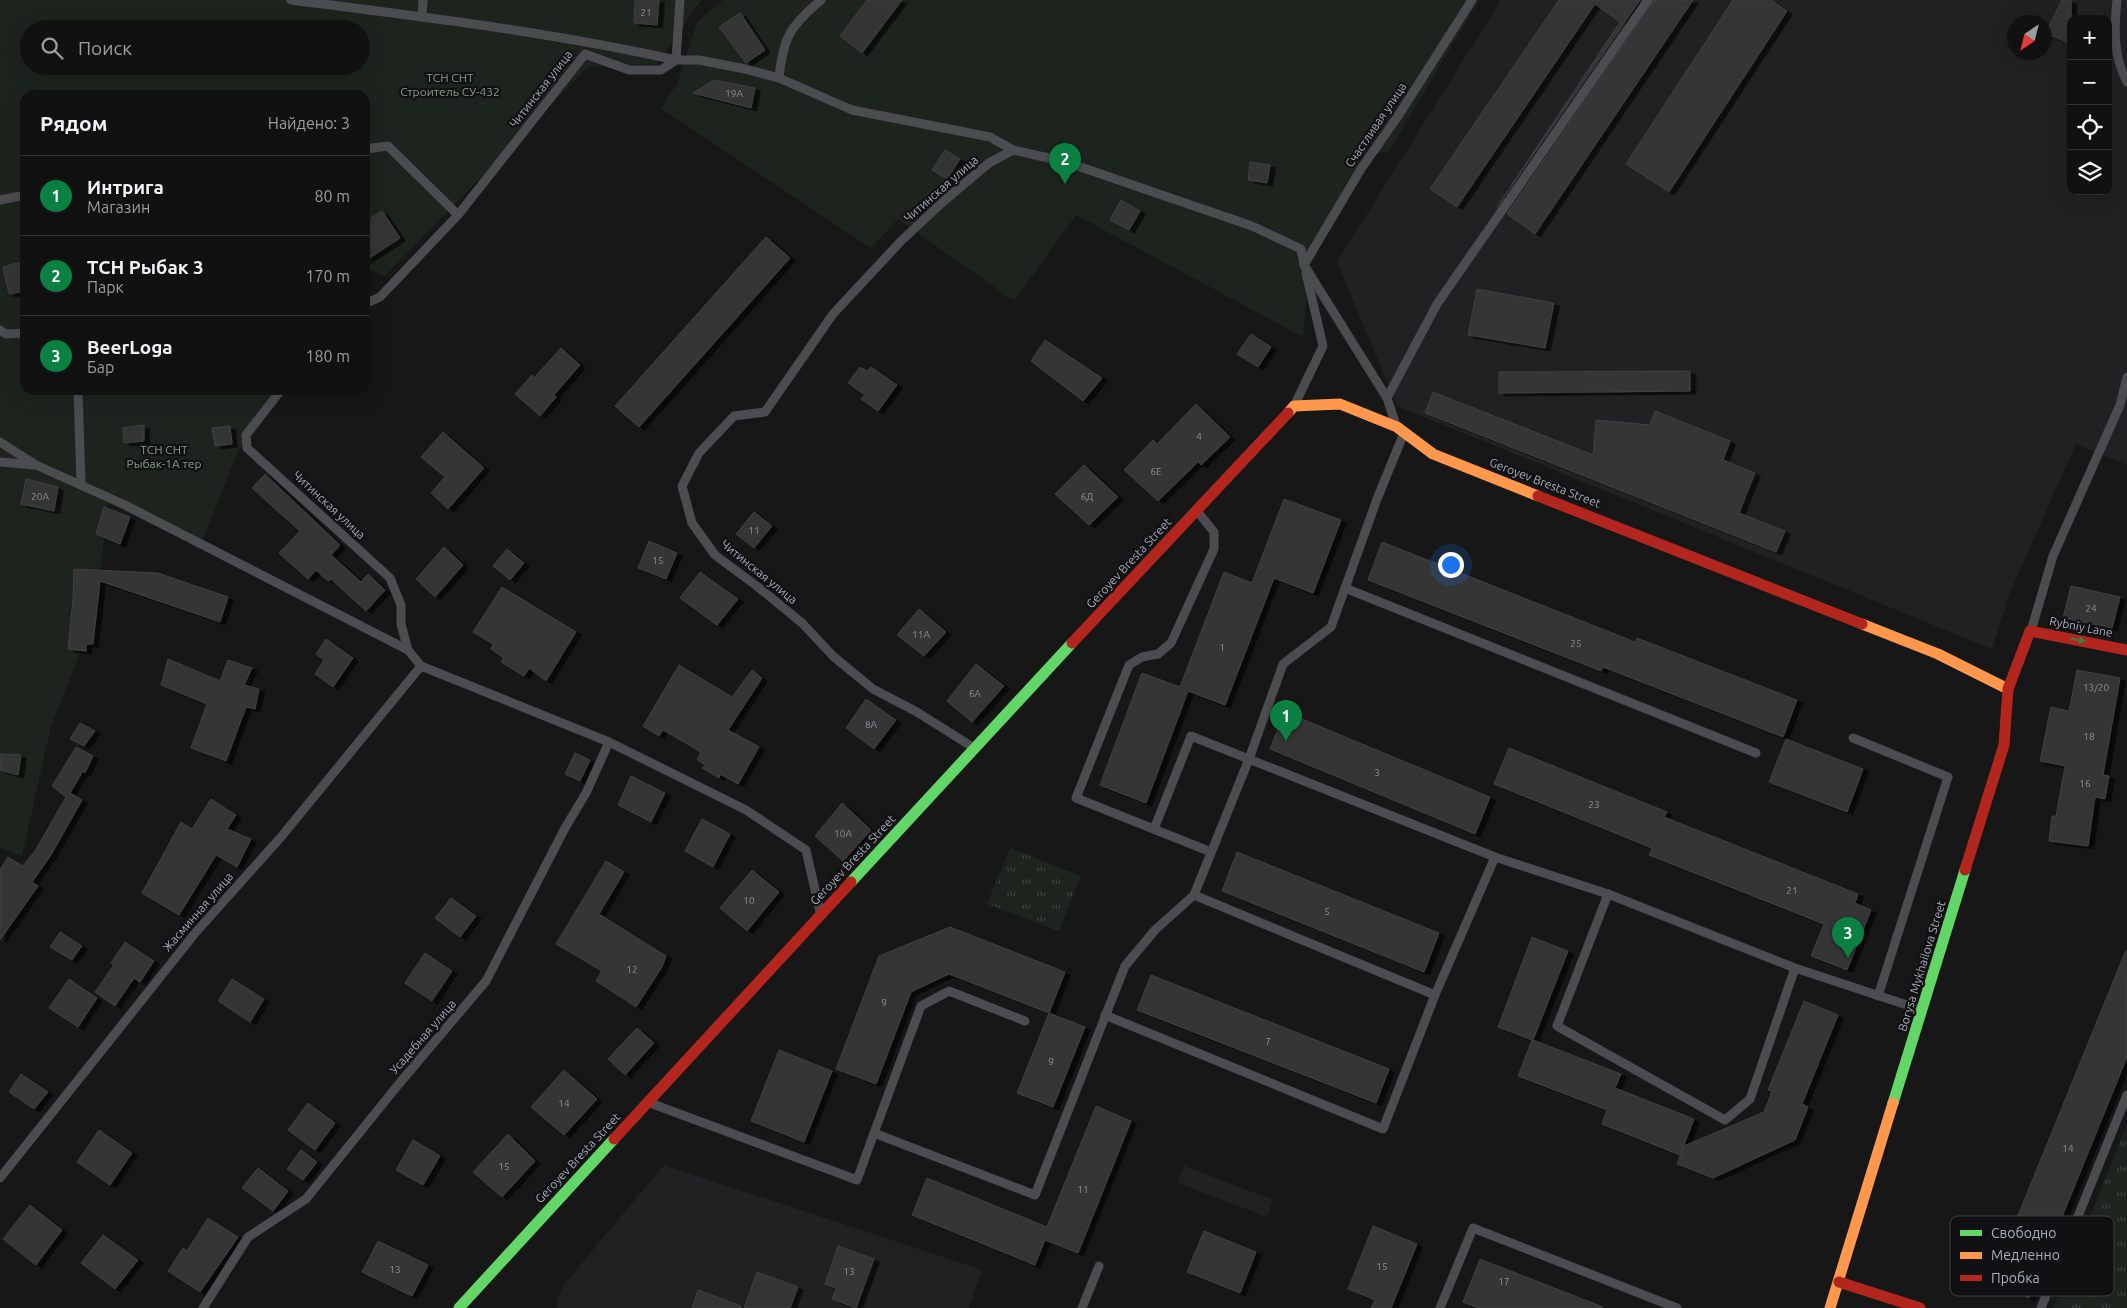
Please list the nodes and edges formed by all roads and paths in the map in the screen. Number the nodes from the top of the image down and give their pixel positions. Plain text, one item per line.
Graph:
1 (291, 0) edge
2 (423, 0) edge
3 (680, 0) edge
4 (821, 0) edge
5 (1472, 0) edge
6 (1648, 0) edge
7 (2117, 0) edge
8 (422, 17) junction
9 (676, 60) junction
10 (779, 78) junction
11 (2127, 82) edge
12 (370, 148) edge
13 (1013, 150) junction
14 (20, 196) edge
15 (0, 200) edge
16 (458, 215) junction
17 (1304, 265) junction
18 (370, 302) edge
19 (0, 330) edge
20 (20, 333) edge
21 (2127, 377) edge
22 (78, 395) edge
23 (277, 395) edge
24 (1386, 398) junction
25 (1294, 406) junction
26 (1401, 430) junction
27 (0, 442) edge
28 (0, 462) edge
29 (36, 465) junction
30 (80, 484) junction
31 (1197, 511) junction
32 (1345, 588) junction
33 (2030, 631) junction
34 (408, 650) junction
35 (2127, 650) edge
36 (421, 666) junction
37 (2008, 689) junction
38 (1853, 738) dead end
39 (609, 742) junction
40 (974, 748) junction
41 (1756, 753) dead end
42 (1249, 760) junction
43 (1154, 828) junction
44 (1211, 852) junction
45 (1495, 856) junction
46 (1608, 894) junction
47 (1194, 895) junction
48 (821, 915) junction
49 (1795, 968) junction
50 (1435, 995) junction
51 (1878, 996) junction
52 (1922, 1010) junction
53 (1105, 1015) junction
54 (1026, 1021) dead end
55 (2127, 1095) edge
56 (648, 1102) junction
57 (874, 1133) junction
58 (0, 1178) edge
59 (2078, 1216) edge
60 (1099, 1266) dead end
61 (1839, 1282) junction
62 (2046, 1296) edge
63 (203, 1308) edge
64 (458, 1308) edge
65 (1082, 1308) edge
66 (1440, 1308) edge
67 (1676, 1308) edge
68 (1830, 1308) edge
69 (1920, 1308) edge
70 (2041, 1308) edge

1 - 8 lane
2 - 8 lane
3 - 9 lane
4 - 10 lane
5 - 17 lane, Счастливая улица
6 - 24 lane
7 - 11 lane
8 - 9 lane
9 - 10 lane, Читинская улица
9 - 16 lane, Читинская улица
10 - 13 lane, Читинская улица
12 - 16 lane
13 - 17 lane
13 - 40 lane, Читинская улица
14 - 15 lane
16 - 18 lane, Читинская улица
17 - 24 lane
17 - 25 lane
19 - 20 lane
21 - 33 lane
22 - 30 lane
23 - 34 lane, Читинская улица
24 - 26 lane
25 - 26 street, Geroyev Bresta Street
25 - 31 street, Geroyev Bresta Street
26 - 32 lane
26 - 37 street, Geroyev Bresta Street
27 - 29 lane
28 - 29 lane
29 - 30 lane
30 - 34 lane
31 - 40 street, Geroyev Bresta Street
31 - 43 lane
32 - 41 lane
32 - 42 lane
33 -> 35 street, Rybniy Lane
33 - 37 street, Borysa Mykhailova Street
34 - 36 lane
36 - 39 lane
36 - 58 lane, Жасминная улица
37 - 52 street, Borysa Mykhailova Street
38 - 51 lane
39 - 48 lane
39 - 63 lane, Усадебная улица
40 - 48 street, Geroyev Bresta Street
42 - 43 lane
42 - 44 lane
42 - 45 lane
43 - 44 lane
44 - 47 lane
45 - 46 lane
45 - 50 lane
46 - 49 lane
46 - 49 lane
47 - 50 lane
47 - 53 lane
48 - 56 street, Geroyev Bresta Street
49 - 51 lane
50 - 53 lane
51 - 52 lane
52 - 61 street, Borysa Mykhailova Street
53 - 57 lane
54 - 57 lane
55 - 59 lane
56 - 57 lane
56 - 64 street, Geroyev Bresta Street
60 - 65 lane
61 - 68 street, Borysa Mykhailova Street
61 - 69 street
62 - 70 lane
66 - 67 lane

